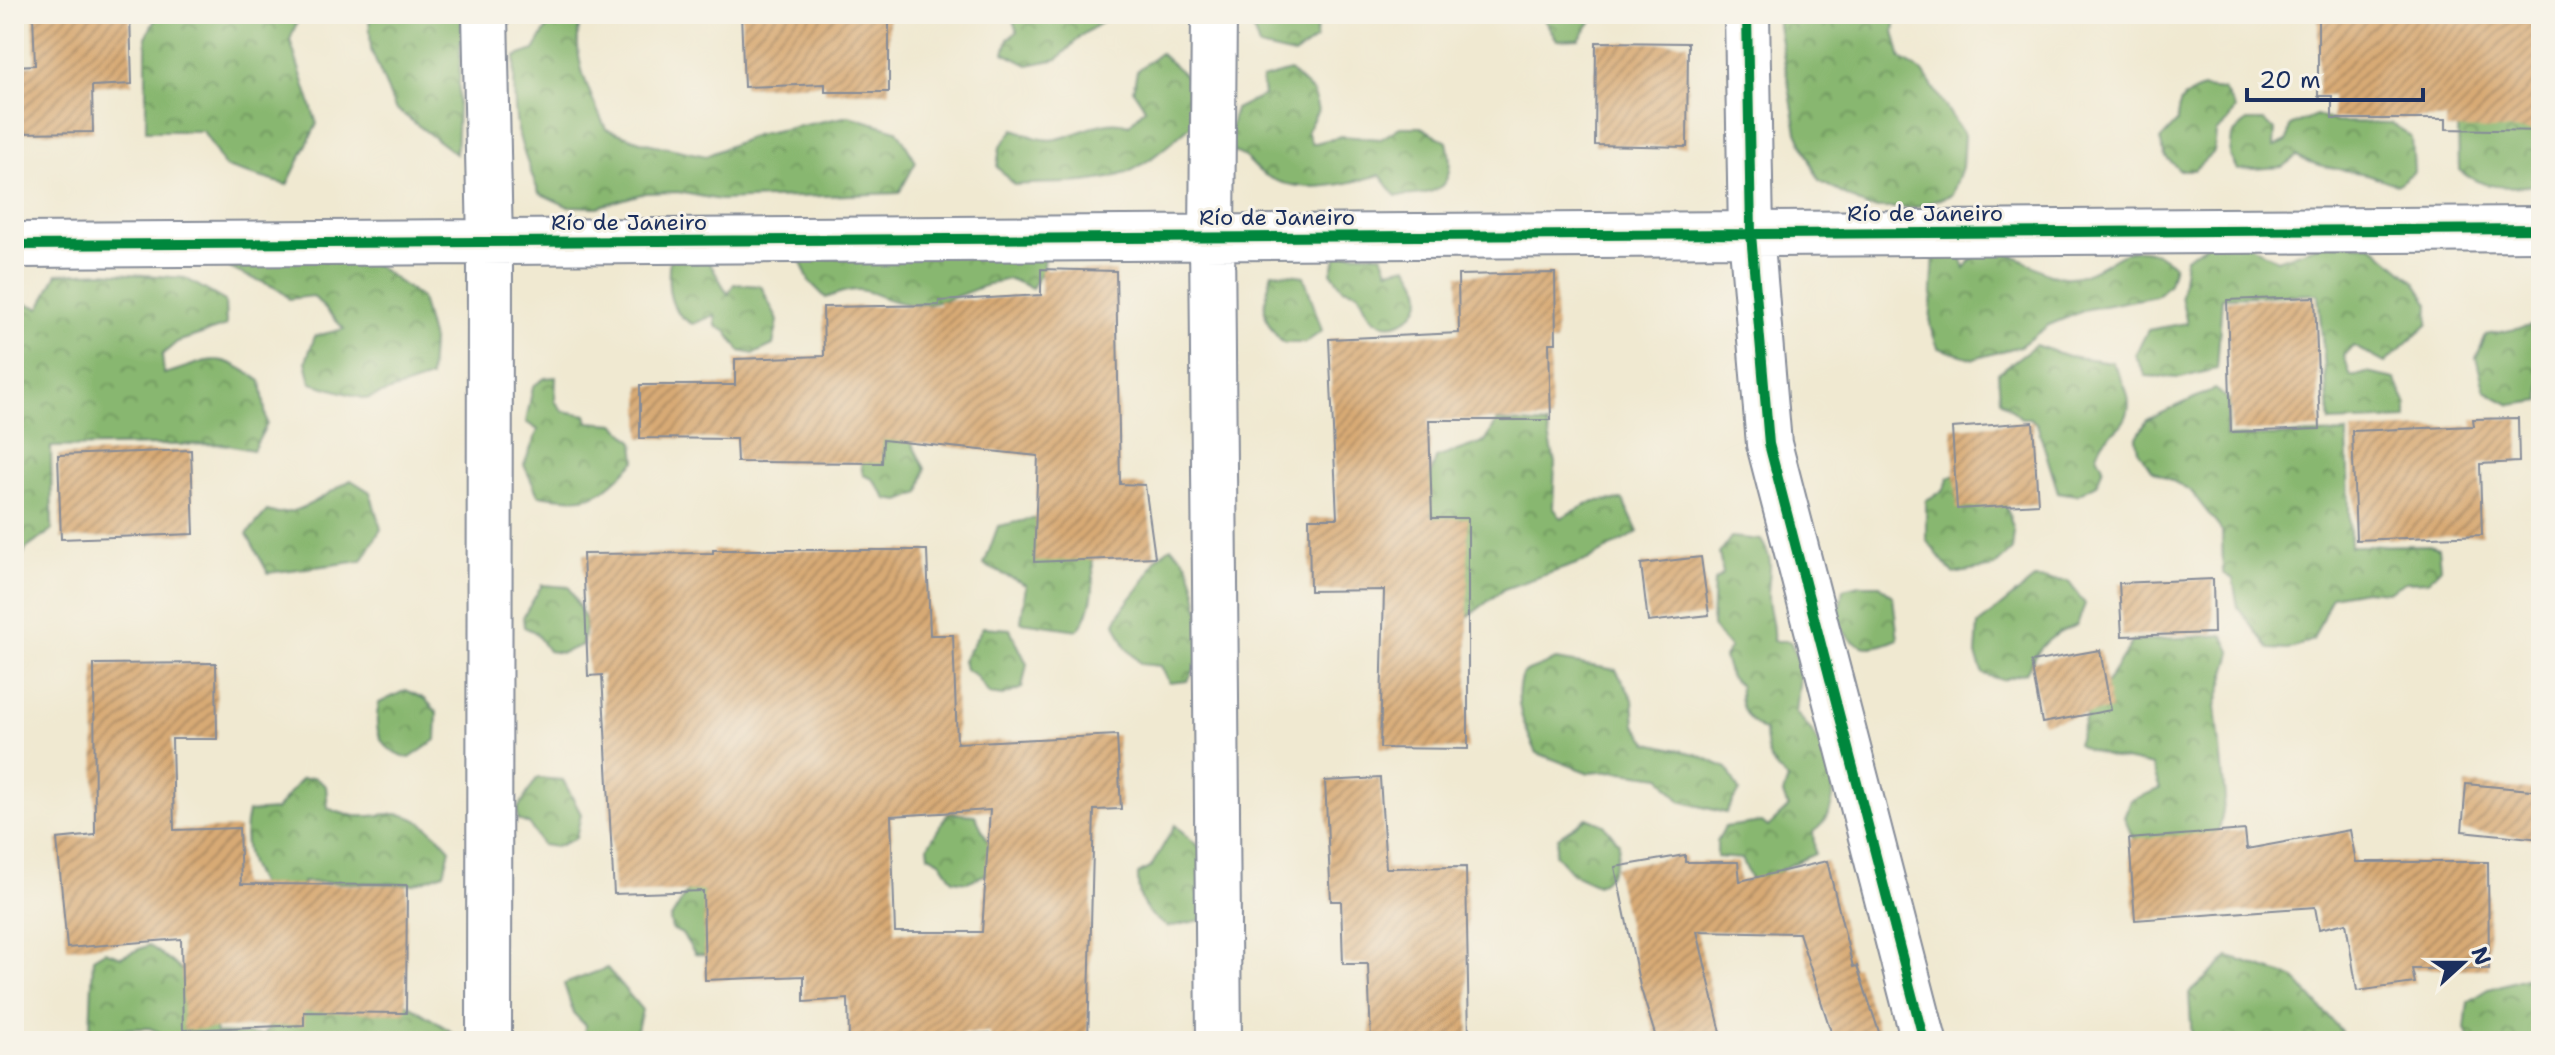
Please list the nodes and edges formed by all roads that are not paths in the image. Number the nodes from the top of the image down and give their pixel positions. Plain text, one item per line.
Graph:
1 (485, 14) edge
2 (1214, 14) edge
3 (1747, 14) edge
4 (2541, 229) edge
5 (1751, 234) junction
6 (1212, 237) junction
7 (490, 243) junction
8 (14, 245) edge
9 (489, 1041) edge
10 (1219, 1041) edge
11 (1924, 1041) edge

1 - 7 street
2 - 6 street
3 - 5 street
4 - 5 street, Río de Janeiro
5 - 6 street, Río de Janeiro
5 - 11 street
6 - 7 street, Río de Janeiro
6 - 10 street
7 - 8 street, Río de Janeiro
7 - 9 street

